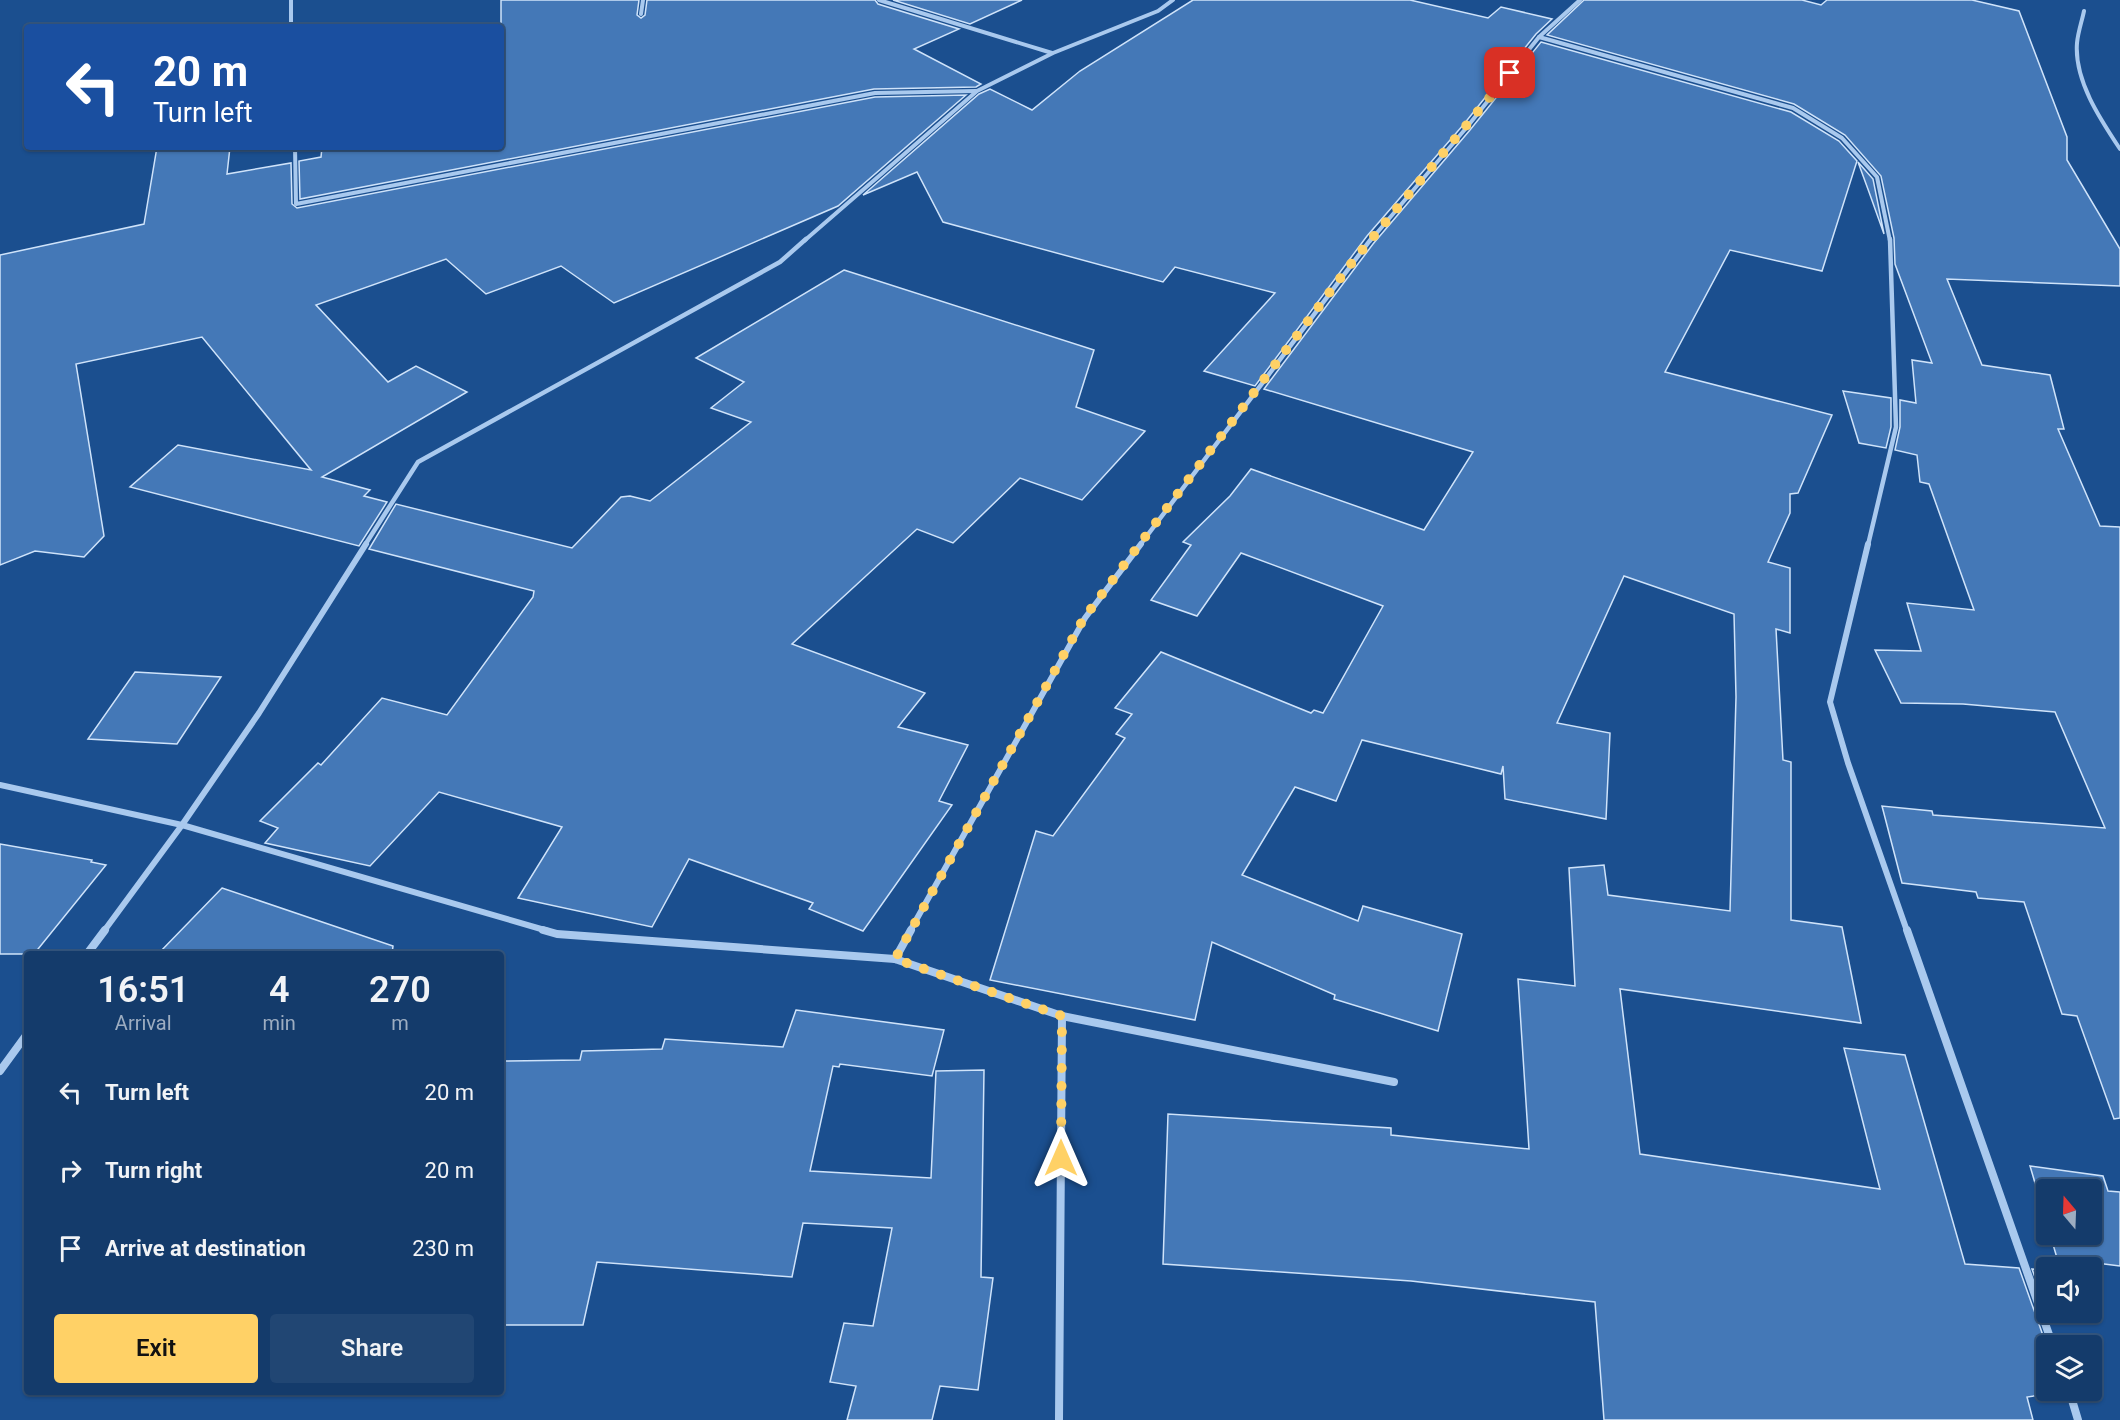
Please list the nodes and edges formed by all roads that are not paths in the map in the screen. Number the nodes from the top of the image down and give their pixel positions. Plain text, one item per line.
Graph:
1 (291, 0) edge
2 (644, 0) edge
3 (879, 0) edge
4 (1173, 0) edge
5 (1580, 0) edge
6 (2085, 11) dead end
7 (641, 14) dead end
8 (291, 24) edge
9 (1539, 37) junction
10 (1053, 53) junction
11 (977, 91) junction
12 (2120, 149) edge
13 (295, 150) edge
14 (0, 784) edge
15 (182, 825) junction
16 (89, 951) edge
17 (895, 959) junction
18 (1062, 1016) junction
19 (24, 1039) edge
20 (0, 1071) edge
21 (1394, 1082) dead end
22 (2049, 1335) edge
23 (2073, 1401) edge
24 (1059, 1420) edge
25 (2079, 1420) edge

1 - 8 street
2 - 7 street
3 - 10 street
4 - 10 street
5 - 9 street
6 - 12 street
9 - 17 street
9 - 22 street
10 - 11 street
11 - 13 street
11 - 15 street
14 - 15 street
15 - 16 street
15 - 17 street
17 - 18 street
18 - 21 street
18 - 24 street
19 - 20 street
23 - 25 street

